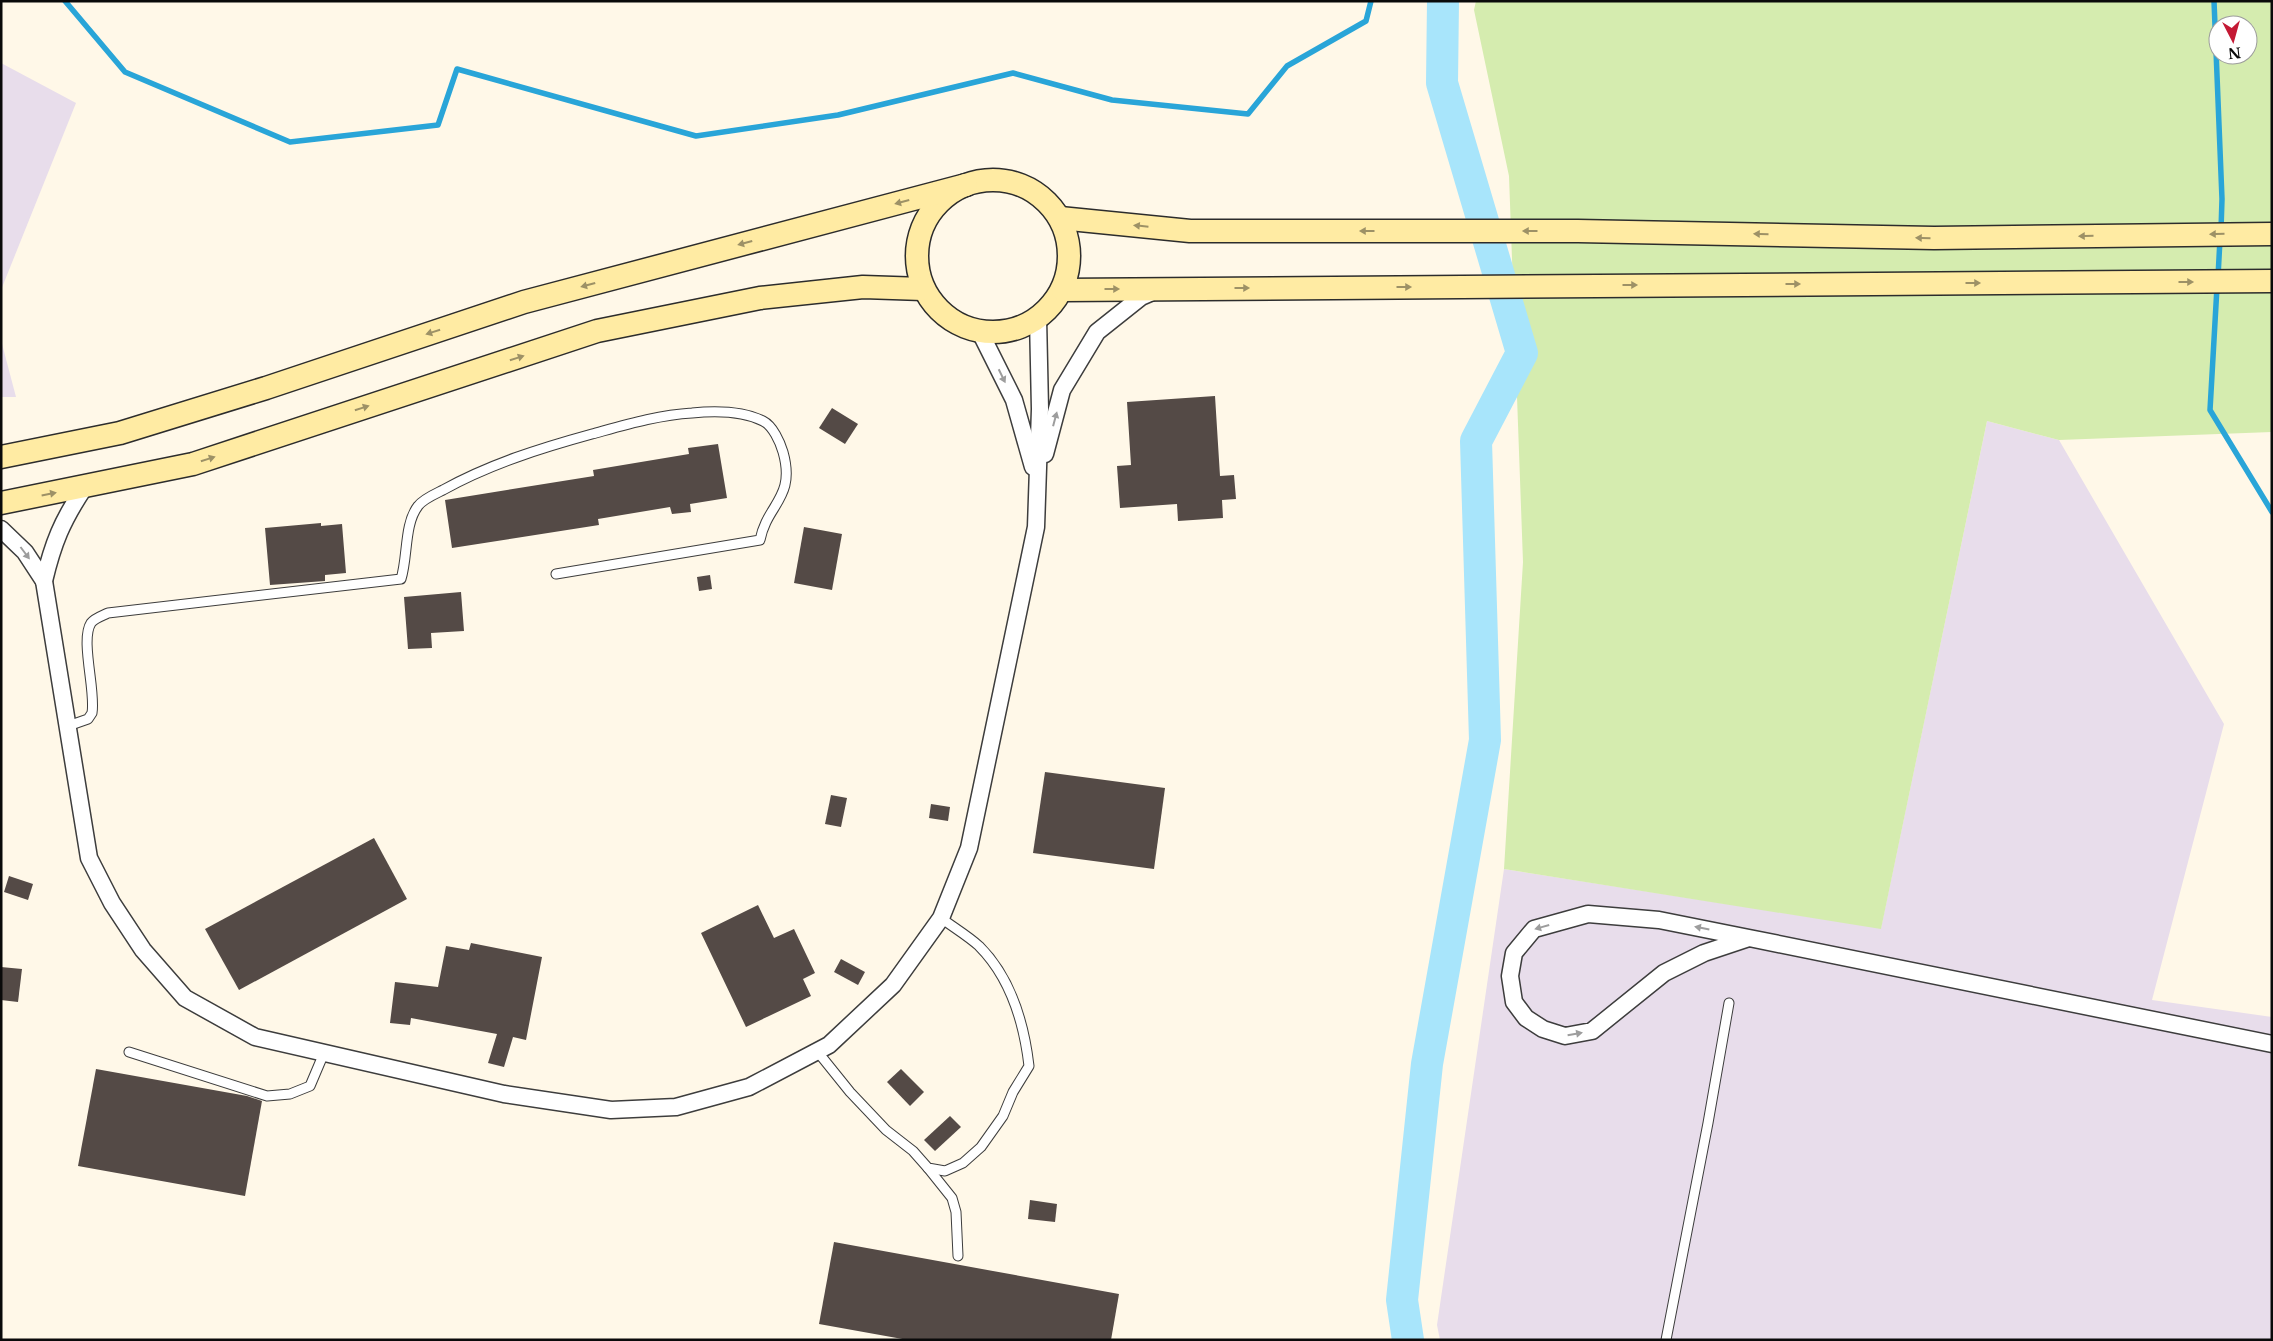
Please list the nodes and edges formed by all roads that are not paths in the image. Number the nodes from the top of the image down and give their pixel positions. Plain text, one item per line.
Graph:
1 (966, 185) junction
2 (1060, 218) junction
3 (2269, 234) edge
4 (2272, 281) edge
5 (923, 289) junction
6 (1158, 289) junction
7 (1063, 290) junction
8 (1038, 318) junction
9 (980, 332) junction
10 (1, 458) edge
11 (1038, 483) junction
12 (84, 488) junction
13 (1, 503) edge
14 (1, 529) edge
15 (556, 574) dead end
16 (44, 581) junction
17 (68, 726) junction
18 (941, 918) junction
19 (1749, 938) junction
20 (1729, 1003) dead end
21 (2272, 1044) edge
22 (129, 1052) dead end
23 (817, 1052) junction
24 (324, 1053) junction
25 (928, 1168) junction
26 (958, 1256) dead end
27 (1666, 1340) edge

1 - 2 street
1 - 5 street
1 -> 10 street
3 -> 2 street
2 - 7 street
6 -> 4 street
5 - 9 street
12 -> 5 street
7 -> 6 street
11 -> 6 street
7 - 8 street
8 - 9 street
8 - 11 street
9 -> 11 street
11 - 18 street
13 -> 12 street
12 - 16 street
14 -> 16 street
15 - 17 lane
16 - 17 street
17 - 24 street
18 - 23 street
18 - 25 lane
19 -> 19 street
19 - 21 street
20 - 27 lane
22 - 24 lane
23 - 24 street
23 - 25 lane
25 - 26 lane

